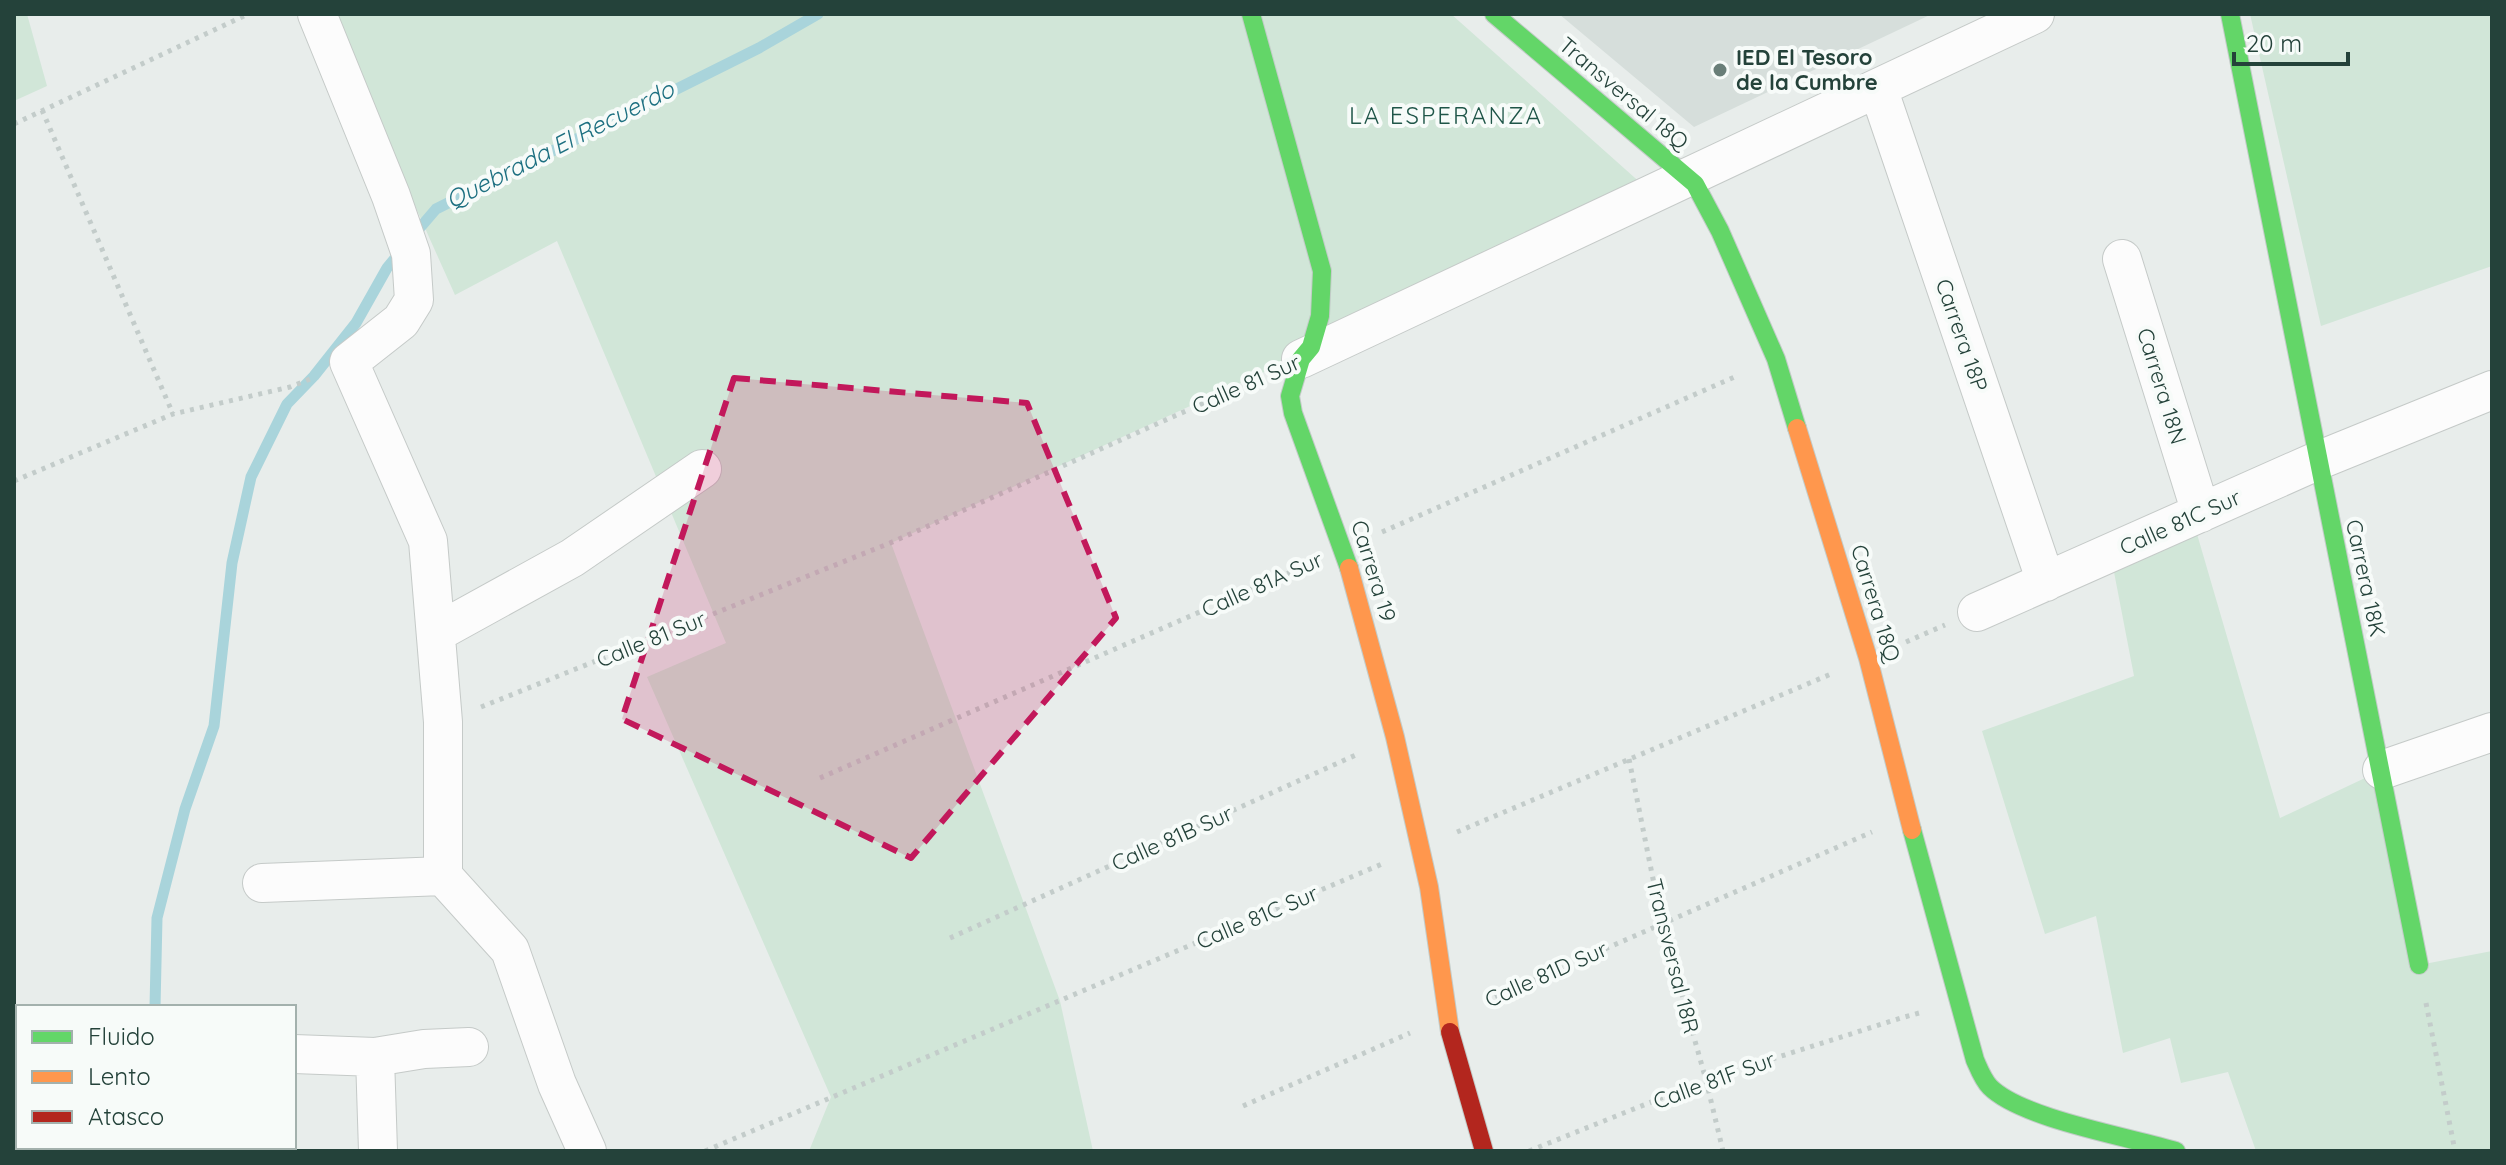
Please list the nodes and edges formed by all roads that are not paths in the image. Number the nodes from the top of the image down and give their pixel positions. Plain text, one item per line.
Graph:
1 (317, 14) edge
2 (1251, 14) edge
3 (1494, 14) edge
4 (2035, 14) edge
5 (2230, 14) edge
6 (1878, 88) junction
7 (1687, 177) junction
8 (2122, 259) dead end
9 (1301, 359) junction
10 (2492, 390) edge
11 (2317, 461) junction
12 (702, 469) dead end
13 (2201, 513) junction
14 (2046, 582) junction
15 (1977, 612) road end
16 (436, 633) junction
17 (2492, 732) edge
18 (2382, 770) junction
19 (443, 876) junction
20 (262, 883) dead end
21 (2419, 965) road end
22 (469, 1047) dead end
23 (296, 1054) edge
24 (375, 1057) junction
25 (378, 1151) edge
26 (587, 1151) edge
27 (1484, 1151) edge
28 (2176, 1151) edge

1 - 16 street
2 - 9 street, Carrera 19
3 - 7 street, Transversal 18Q
4 - 6 street, Calle 81 Sur
5 - 11 street, Carrera 18K
6 - 7 street, Calle 81 Sur
6 - 14 street, Carrera 18P
7 - 9 street, Calle 81 Sur
7 - 28 street, Carrera 18Q
8 - 13 street, Carrera 18N
9 - 27 street, Carrera 19
10 - 11 street, Calle 81C Sur
11 - 13 street, Calle 81C Sur
11 - 18 street, Carrera 18K
12 - 16 street
13 - 14 street, Calle 81C Sur
14 - 15 street, Calle 81C Sur
16 - 19 street
17 - 18 street
18 - 21 street, Carrera 18K
19 - 20 street
19 - 26 street
22 - 24 street
23 - 24 street
24 - 25 street

